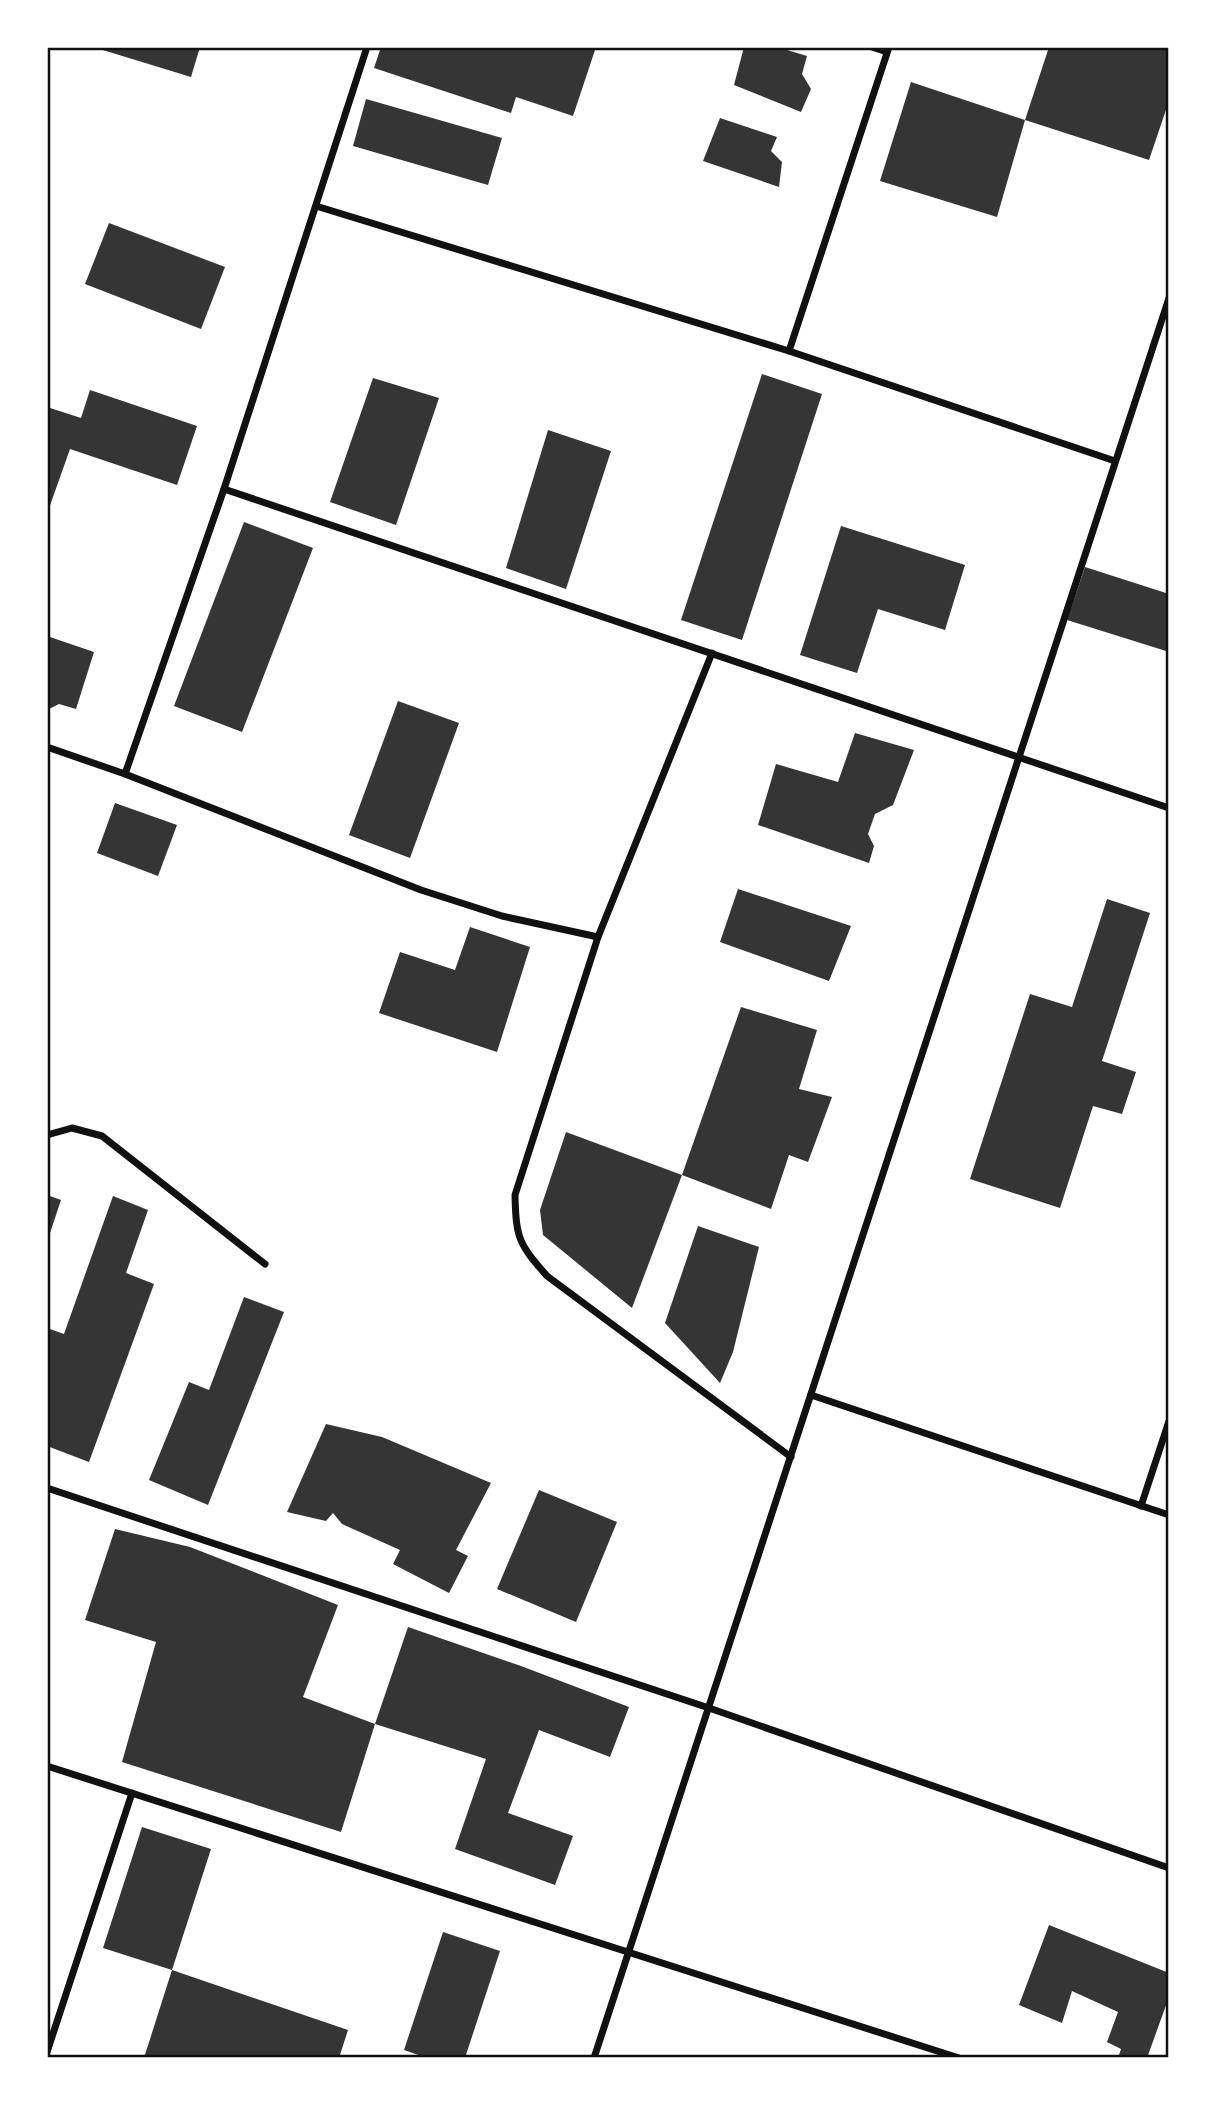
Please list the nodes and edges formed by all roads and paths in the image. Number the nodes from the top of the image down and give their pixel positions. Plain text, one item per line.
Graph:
1 (367, 47) edge
2 (872, 47) edge
3 (888, 50) edge
4 (316, 206) junction
5 (1169, 298) edge
6 (789, 351) junction
7 (1115, 461) junction
8 (224, 489) junction
9 (712, 653) junction
10 (47, 747) edge
11 (1019, 757) junction
12 (125, 774) junction
13 (1169, 808) edge
14 (598, 937) junction
15 (47, 1135) edge
16 (265, 1264) dead end
17 (811, 1395) junction
18 (1169, 1421) edge
19 (791, 1457) junction
20 (47, 1488) edge
21 (1142, 1506) junction
22 (1169, 1515) edge
23 (709, 1708) junction
24 (47, 1766) edge
25 (132, 1793) junction
26 (1169, 1868) edge
27 (629, 1952) junction
28 (47, 2052) edge
29 (594, 2058) edge
30 (959, 2058) edge

1 - 4 street
2 - 3 street
3 - 6 street
4 - 6 street
4 - 8 street
5 - 7 street
6 - 7 street
7 - 11 street
8 - 9 street
8 - 12 street
9 - 11 street
9 - 14 street
10 - 12 street
11 - 13 street
11 - 17 street
12 - 14 street
14 - 19 street
15 - 16 street
17 - 19 street
17 - 21 street
18 - 21 street
19 - 23 street
20 - 23 street
21 - 22 street
23 - 26 street
23 - 27 street
24 - 25 street
25 - 27 street
25 - 28 street
27 - 29 street
27 - 30 street

